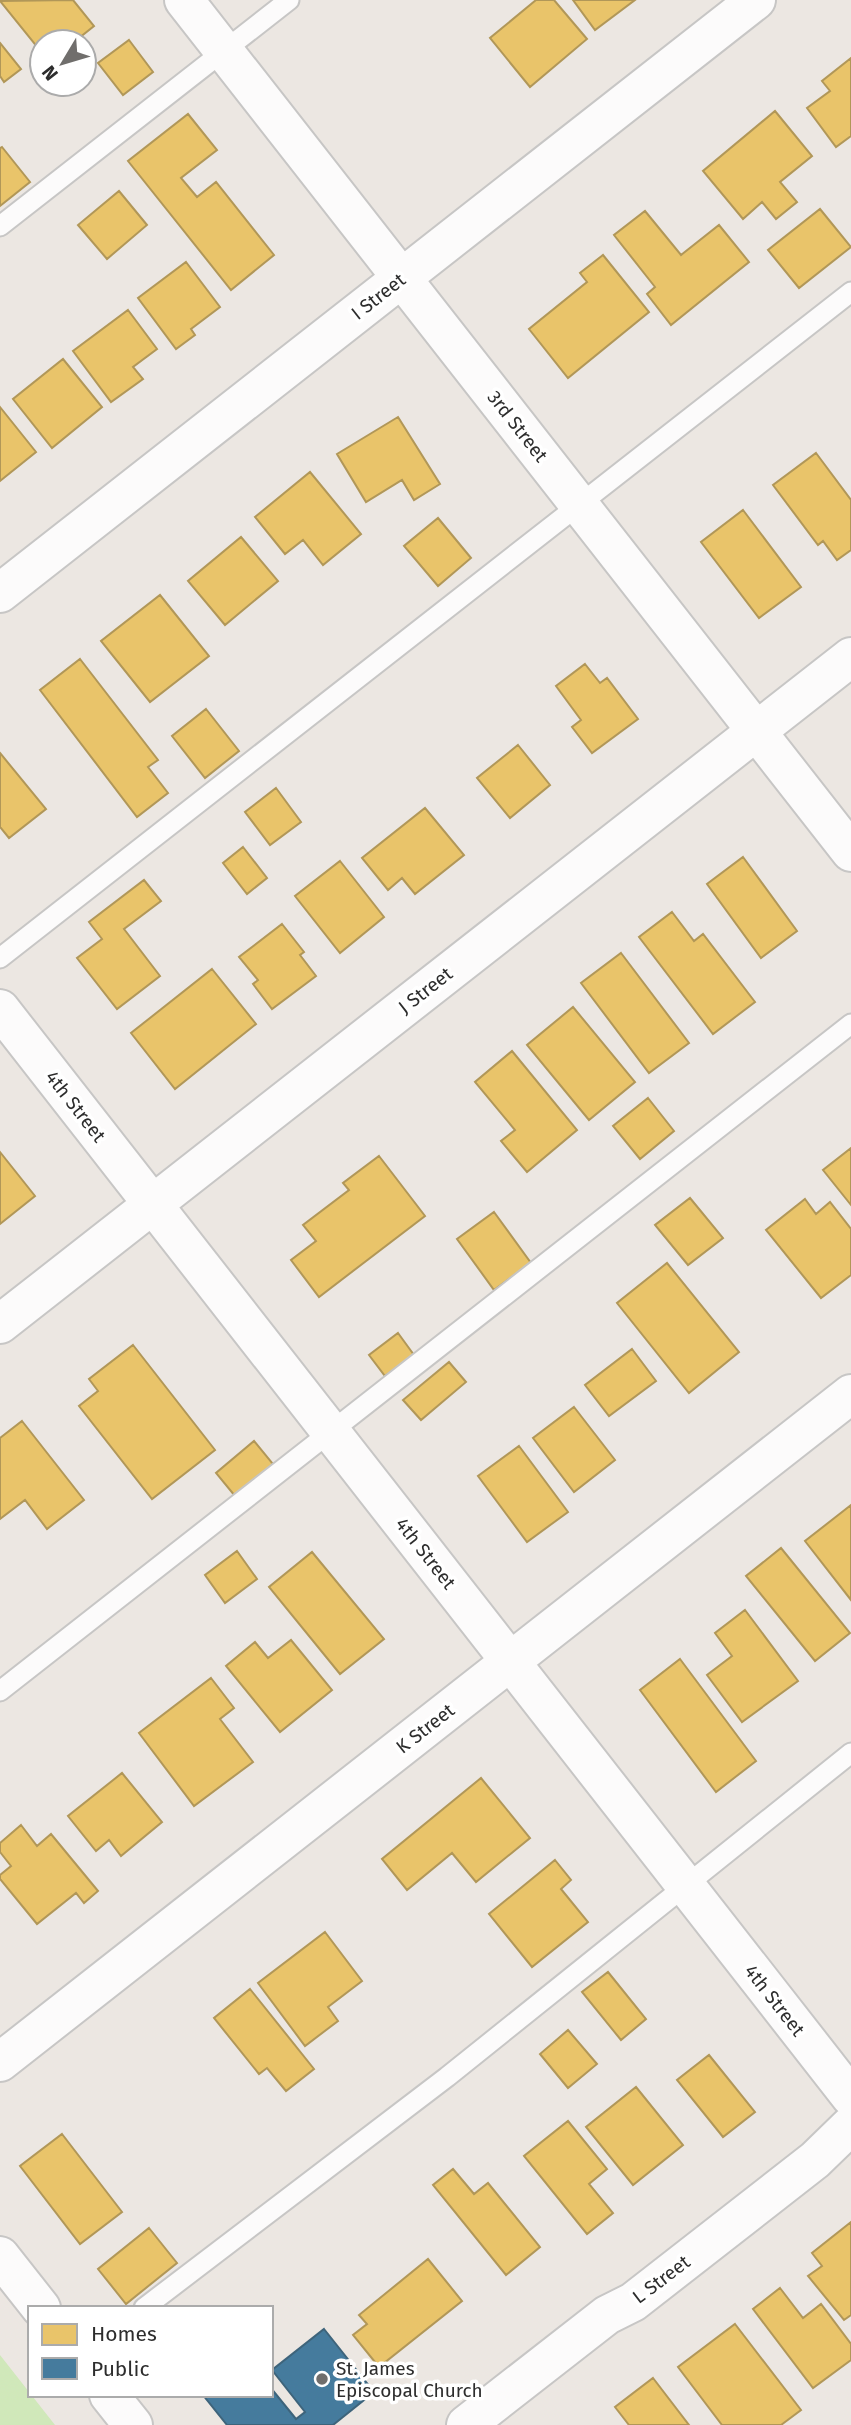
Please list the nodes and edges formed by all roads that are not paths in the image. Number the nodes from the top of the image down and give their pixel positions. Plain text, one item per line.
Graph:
1 (184, 0) edge
2 (289, 0) edge
3 (756, 0) edge
4 (224, 51) junction
5 (0, 226) edge
6 (401, 278) junction
7 (851, 292) edge
8 (579, 505) junction
9 (0, 593) edge
10 (851, 657) edge
11 (756, 731) junction
12 (851, 852) edge
13 (0, 958) edge
14 (0, 1009) edge
15 (851, 1024) edge
16 (153, 1204) junction
17 (0, 1324) edge
18 (851, 1394) edge
19 (331, 1432) junction
20 (510, 1661) junction
21 (0, 1691) edge
22 (851, 1752) edge
23 (686, 1886) junction
24 (0, 2062) edge
25 (851, 2097) edge
26 (851, 2126) edge
27 (0, 2256) edge
28 (39, 2306) edge
29 (147, 2306) edge
30 (111, 2397) edge
31 (133, 2425) edge
32 (466, 2425) edge

1 - 4 street, 3rd Street
2 - 4 lane
3 - 6 street, I Street
4 - 5 lane
4 - 6 street, 3rd Street
6 - 8 street, 3rd Street
6 - 9 street, I Street
7 - 8 lane
8 - 11 street, 3rd Street
8 - 13 lane
10 - 11 street, J Street
11 - 12 street, 3rd Street
11 - 16 street, J Street
14 - 16 street, 4th Street
15 - 19 lane
16 - 17 street, J Street
16 - 19 street, 4th Street
18 - 20 street, K Street
19 - 20 street, 4th Street
19 - 21 lane
20 - 23 street, 4th Street
20 - 24 street, K Street
22 - 23 lane
23 - 25 street, 4th Street
23 - 29 lane
26 - 32 street, L Street
27 - 28 street
30 - 31 street

